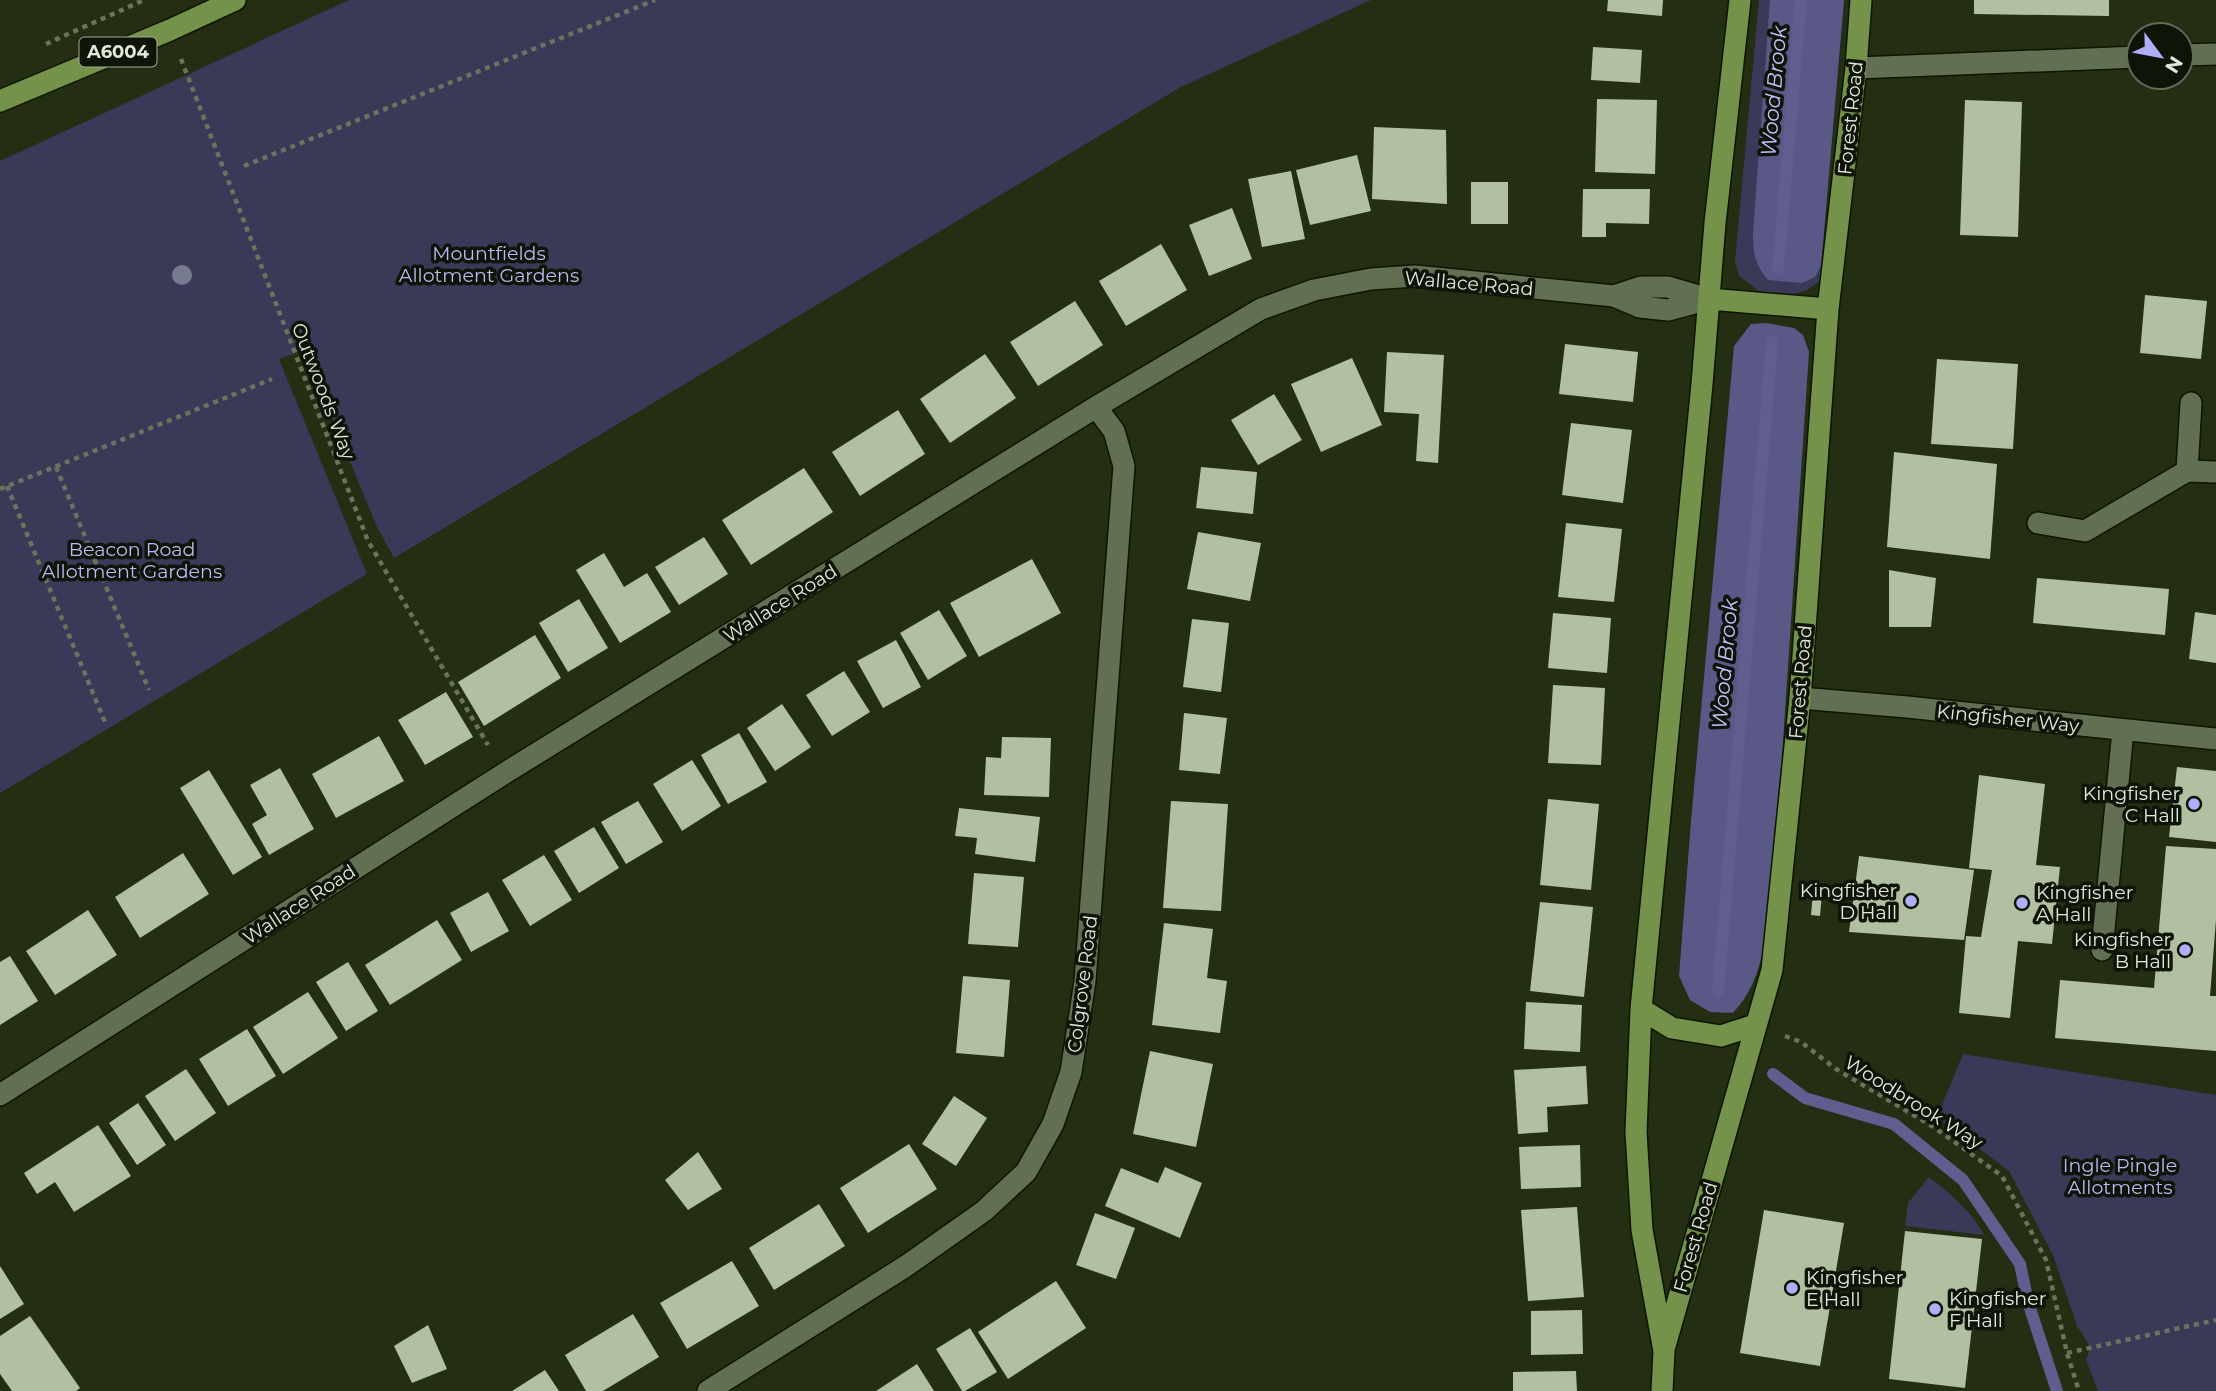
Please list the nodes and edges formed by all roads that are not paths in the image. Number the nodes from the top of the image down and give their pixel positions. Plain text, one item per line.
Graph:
1 (235, 0) edge
2 (1740, 0) edge
3 (1861, 0) edge
4 (2216, 54) edge
5 (2195, 55) edge
6 (2125, 58) edge
7 (1856, 68) junction
8 (0, 100) edge
9 (1709, 299) junction
10 (1828, 309) junction
11 (2191, 403) dead end
12 (1097, 407) junction
13 (2187, 471) junction
14 (2216, 472) edge
15 (2038, 523) dead end
16 (1800, 698) junction
17 (2123, 730) junction
18 (2216, 739) edge
19 (2102, 950) dead end
20 (1640, 1009) junction
21 (1755, 1025) junction
22 (0, 1095) edge
23 (1664, 1351) junction
24 (708, 1391) edge
25 (1662, 1391) edge

1 - 8 main road, A6004
2 - 9 main road, Forest Road
3 - 7 main road, Forest Road
4 - 5 street
6 - 7 street
7 - 10 main road, Forest Road
9 - 10 main road
9 - 12 street, Wallace Road
9 - 20 main road, Forest Road
10 - 16 main road, Forest Road
11 - 13 street
12 - 22 street, Wallace Road
12 - 24 street, Colgrove Road
13 - 14 street
13 - 15 street
16 - 17 street, Kingfisher Way
16 - 21 main road, Forest Road
17 - 18 street, Kingfisher Way
17 - 19 street
20 - 21 main road
20 - 23 main road, Forest Road
21 - 23 main road, Forest Road
23 - 25 main road, Forest Road

